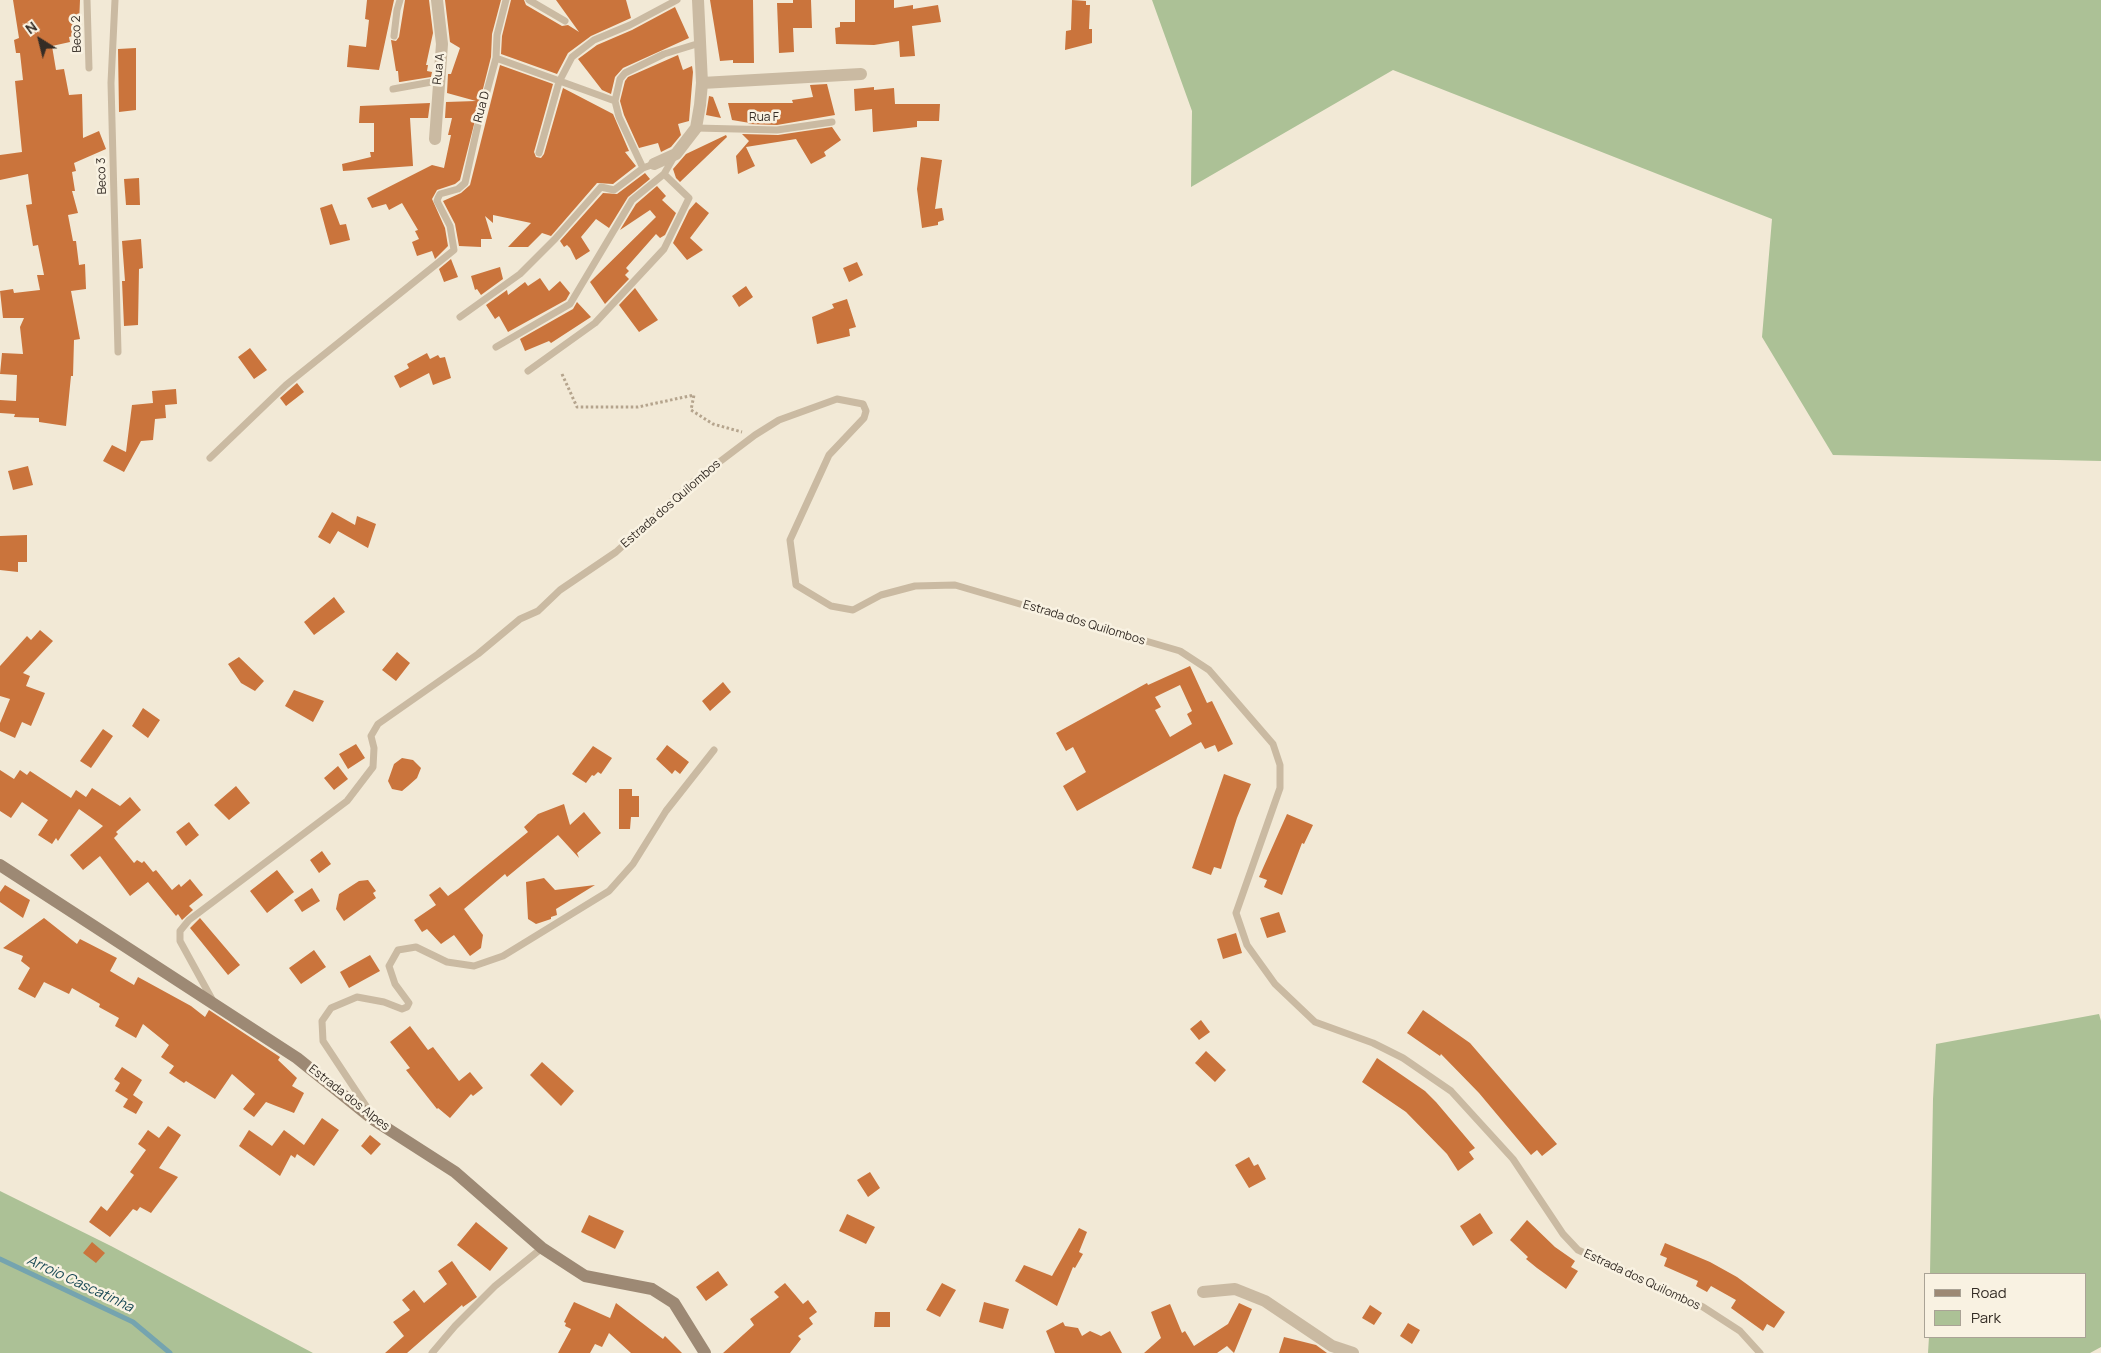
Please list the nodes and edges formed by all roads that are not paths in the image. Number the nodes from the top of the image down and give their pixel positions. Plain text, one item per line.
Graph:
1 (87, 0) edge
2 (115, 0) edge
3 (400, 0) edge
4 (437, 0) edge
5 (506, 0) edge
6 (529, 0) edge
7 (677, 0) edge
8 (698, 0) edge
9 (566, 21) dead end
10 (394, 36) dead end
11 (700, 43) junction
12 (496, 58) junction
13 (90, 68) dead end
14 (861, 74) dead end
15 (437, 81) junction
16 (559, 82) junction
17 (702, 83) junction
18 (393, 89) dead end
19 (615, 101) junction
20 (832, 122) dead end
21 (696, 128) junction
22 (435, 139) dead end
23 (539, 153) dead end
24 (676, 154) junction
25 (649, 166) junction
26 (664, 174) junction
27 (460, 316) dead end
28 (496, 348) dead end
29 (118, 352) dead end
30 (528, 371) dead end
31 (210, 458) dead end
32 (714, 750) dead end
33 (0, 865) edge
34 (215, 1004) junction
35 (374, 1120) junction
36 (542, 1248) junction
37 (1203, 1292) dead end
38 (1333, 1349) edge
39 (432, 1353) edge
40 (705, 1353) edge
41 (1353, 1353) edge
42 (1760, 1353) edge

1 - 13 lane, Beco 2
2 - 29 lane, Beco 3
3 - 10 lane
4 - 15 street, Rua A
5 - 12 lane, Rua D
6 - 9 lane
7 - 16 lane
8 - 11 street
11 - 17 street
11 - 19 lane
12 - 16 lane
12 - 31 lane, Rua D
14 - 17 street
15 - 18 lane
15 - 22 street, Rua A
16 - 19 lane
16 - 23 lane
17 - 21 street
19 - 25 lane
20 - 21 lane, Rua F
21 - 24 street
24 - 25 street
24 - 26 lane
25 - 27 lane
26 - 28 lane
26 - 30 lane
32 - 35 lane
33 - 34 street, Estrada dos Alpes
34 - 35 street, Estrada dos Alpes
34 - 42 lane, Estrada dos Quilombos
35 - 36 street, Estrada dos Alpes
36 - 39 lane
36 - 40 street, Estrada dos Alpes
37 - 38 street
38 - 41 street

